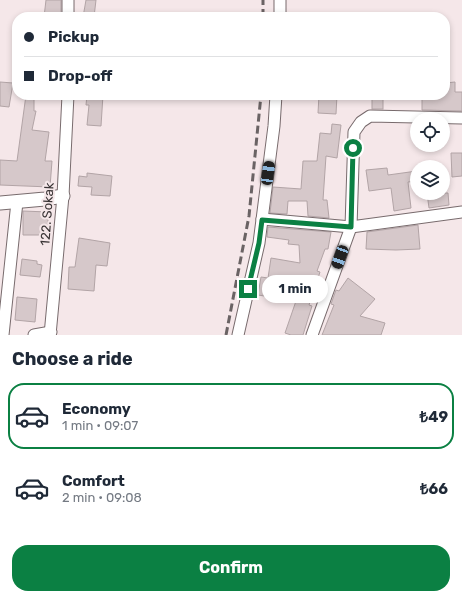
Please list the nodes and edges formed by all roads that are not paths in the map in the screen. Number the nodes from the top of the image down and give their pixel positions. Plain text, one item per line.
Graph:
1 (68, 0) edge
2 (280, 0) edge
3 (68, 12) edge
4 (280, 12) edge
5 (68, 100) edge
6 (276, 100) edge
7 (462, 118) edge
8 (63, 196) junction
9 (17, 202) junction
10 (0, 203) edge
11 (462, 212) edge
12 (262, 220) junction
13 (351, 227) junction
14 (50, 333) edge
15 (3, 335) edge
16 (34, 335) edge
17 (238, 335) edge
18 (312, 335) edge

1 - 3 street
2 - 4 street
5 - 8 street, 122. Sokak
6 - 12 street
7 - 13 street
8 - 9 street
8 - 14 street, 122. Sokak
9 - 10 street
9 - 15 street
11 - 13 street
12 - 13 street
12 - 17 street
13 - 18 street
14 - 16 street

